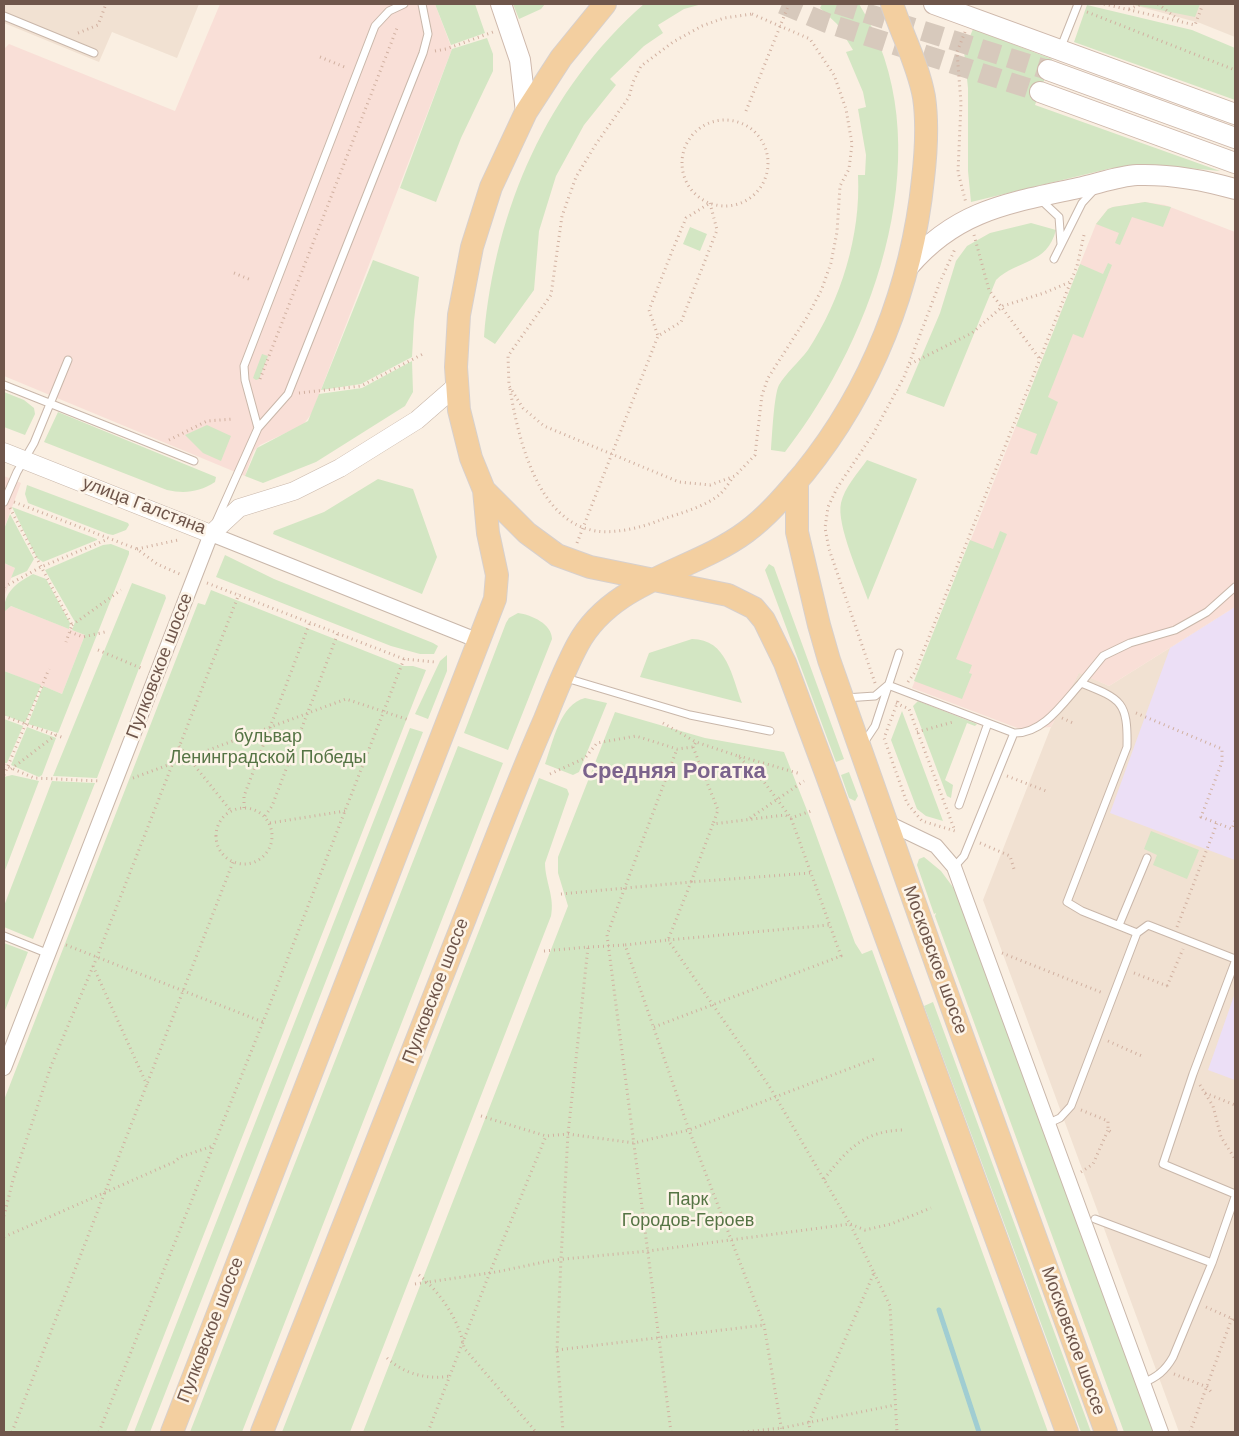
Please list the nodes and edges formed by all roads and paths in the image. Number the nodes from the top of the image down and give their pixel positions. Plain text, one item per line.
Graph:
1 (106, 4) edge
2 (404, 4) edge
3 (422, 4) edge
4 (501, 4) edge
5 (605, 4) edge
6 (789, 4) edge
7 (892, 4) edge
8 (934, 4) edge
9 (1078, 4) edge
10 (1104, 4) edge
11 (1142, 4) edge
12 (1158, 4) edge
13 (1203, 4) edge
14 (1083, 10) dead end
15 (1128, 10) junction
16 (4, 16) edge
17 (1180, 21) junction
18 (780, 26) junction
19 (966, 27) dead end
20 (397, 28) dead end
21 (70, 32) dead end
22 (494, 32) dead end
23 (1060, 50) junction
24 (94, 53) dead end
25 (423, 53) junction
26 (320, 57) dead end
27 (1048, 70) tunnel mouth
28 (1235, 70) edge
29 (357, 72) junction
30 (1040, 92) tunnel mouth
31 (746, 111) dead end
32 (526, 112) junction
33 (1235, 114) edge
34 (744, 118) dead end
35 (741, 124) junction
36 (1235, 138) edge
37 (1235, 163) edge
38 (1102, 182) junction
39 (1235, 189) edge
40 (1037, 197) junction
41 (710, 203) junction
42 (966, 204) dead end
43 (972, 228) dead end
44 (973, 232) junction
45 (1084, 235) dead end
46 (967, 238) dead end
47 (961, 243) dead end
48 (1061, 247) junction
49 (1054, 259) dead end
50 (909, 266) junction
51 (234, 273) dead end
52 (252, 280) dead end
53 (1070, 282) junction
54 (1003, 306) junction
55 (658, 336) junction
56 (422, 354) dead end
57 (1040, 358) junction
58 (68, 360) dead end
59 (910, 364) junction
60 (260, 379) dead end
61 (4, 385) edge
62 (456, 386) junction
63 (509, 386) junction
64 (288, 394) junction
65 (50, 403) junction
66 (233, 419) dead end
67 (258, 428) junction
68 (157, 446) junction
69 (4, 452) edge
70 (611, 454) junction
71 (23, 460) junction
72 (194, 460) dead end
73 (735, 476) junction
74 (797, 481) junction
75 (484, 490) junction
76 (4, 501) edge
77 (583, 527) junction
78 (211, 534) junction
79 (109, 539) junction
80 (178, 540) dead end
81 (577, 542) dead end
82 (137, 549) junction
83 (41, 567) junction
84 (184, 576) dead end
85 (652, 579) junction
86 (206, 583) dead end
87 (1235, 586) edge
88 (4, 587) edge
89 (121, 590) dead end
90 (238, 594) junction
91 (310, 622) junction
92 (72, 625) junction
93 (70, 632) junction
94 (105, 632) dead end
95 (338, 633) junction
96 (66, 642) dead end
97 (479, 642) junction
98 (98, 650) dead end
99 (899, 653) dead end
100 (404, 658) junction
101 (435, 662) dead end
102 (49, 669) dead end
103 (144, 669) dead end
104 (563, 677) junction
105 (1081, 683) junction
106 (888, 684) junction
107 (877, 686) dead end
108 (903, 690) junction
109 (843, 698) junction
110 (897, 703) junction
111 (1123, 708) junction
112 (384, 711) junction
113 (307, 714) junction
114 (4, 716) edge
115 (409, 720) dead end
116 (985, 722) junction
117 (662, 723) dead end
118 (26, 725) junction
119 (271, 727) junction
120 (770, 731) dead end
121 (917, 732) junction
122 (1014, 733) junction
123 (56, 735) junction
124 (64, 738) dead end
125 (696, 742) junction
126 (179, 746) junction
127 (693, 747) junction
128 (861, 747) junction
129 (677, 749) junction
130 (738, 756) junction
131 (189, 757) junction
132 (172, 764) junction
133 (4, 765) edge
134 (10, 768) junction
135 (999, 773) junction
136 (4, 774) edge
137 (550, 774) dead end
138 (801, 774) dead end
139 (131, 778) dead end
140 (101, 781) dead end
141 (804, 781) dead end
142 (1046, 792) dead end
143 (779, 801) junction
144 (959, 805) dead end
145 (244, 808) junction
146 (814, 810) dead end
147 (231, 811) junction
148 (346, 811) junction
149 (265, 816) junction
150 (791, 818) junction
151 (748, 820) junction
152 (1235, 821) edge
153 (886, 822) junction
154 (270, 823) junction
155 (1217, 823) junction
156 (714, 824) junction
157 (972, 840) junction
158 (1147, 858) dead end
159 (233, 862) junction
160 (954, 867) junction
161 (1014, 869) dead end
162 (810, 873) junction
163 (690, 882) junction
164 (625, 889) junction
165 (561, 894) dead end
166 (829, 925) junction
167 (1119, 925) junction
168 (1137, 933) junction
169 (1174, 934) junction
170 (4, 936) edge
171 (54, 940) junction
172 (668, 940) junction
173 (1188, 940) junction
174 (626, 945) junction
175 (608, 946) junction
176 (588, 947) junction
177 (544, 951) dead end
178 (1000, 952) dead end
179 (48, 954) junction
180 (96, 957) junction
181 (1235, 960) edge
182 (93, 965) junction
183 (938, 969) junction
184 (1124, 969) junction
185 (902, 983) junction
186 (183, 991) junction
187 (1113, 997) junction
188 (714, 1004) junction
189 (264, 1022) junction
190 (654, 1027) junction
191 (1098, 1036) junction
192 (1144, 1057) dead end
193 (877, 1058) dead end
194 (4, 1068) edge
195 (1195, 1077) dead end
196 (147, 1085) junction
197 (1205, 1093) junction
198 (776, 1098) junction
199 (1235, 1105) edge
200 (1071, 1106) junction
201 (481, 1116) dead end
202 (1049, 1123) junction
203 (689, 1130) junction
204 (903, 1130) dead end
205 (1108, 1130) junction
206 (1114, 1133) dead end
207 (568, 1134) junction
208 (546, 1136) junction
209 (634, 1142) junction
210 (213, 1146) junction
211 (1235, 1159) edge
212 (1079, 1174) dead end
213 (824, 1180) junction
214 (105, 1192) junction
215 (1235, 1195) edge
216 (931, 1208) dead end
217 (4, 1216) edge
218 (1095, 1219) dead end
219 (850, 1224) junction
220 (4, 1237) edge
221 (731, 1239) junction
222 (648, 1251) junction
223 (561, 1260) junction
224 (1212, 1263) junction
225 (490, 1272) junction
226 (874, 1273) junction
227 (419, 1275) dead end
228 (428, 1282) junction
229 (415, 1284) dead end
230 (1196, 1303) junction
231 (1234, 1319) edge
232 (764, 1324) junction
233 (659, 1337) junction
234 (463, 1341) junction
235 (557, 1350) junction
236 (387, 1358) dead end
237 (1165, 1370) junction
238 (450, 1376) junction
239 (1143, 1383) junction
240 (1207, 1387) junction
241 (1213, 1394) dead end
242 (895, 1405) junction
243 (809, 1422) junction
244 (782, 1430) edge
245 (12, 1432) edge
246 (99, 1432) edge
247 (172, 1432) edge
248 (262, 1432) edge
249 (428, 1432) edge
250 (536, 1432) edge
251 (564, 1432) edge
252 (671, 1432) edge
253 (743, 1432) edge
254 (810, 1432) edge
255 (897, 1432) edge
256 (1067, 1432) edge
257 (1106, 1432) edge
258 (1161, 1432) edge
259 (1190, 1432) edge

1 - 21 path
2 - 29 lane
3 - 25 lane
4 - 32 main road
5 - 32 main road
6 - 18 path
7 - 50 main road, Пулковское шоссе
8 - 23 main road
9 - 23 lane
10 - 15 path
11 - 15 path
12 - 17 path
13 - 17 path
14 - 28 path
15 - 17 path
16 - 24 lane
18 - 31 path
18 - 63 path
18 - 73 path
19 - 42 path
20 - 60 path
22 - 25 path
23 - 33 main road
25 - 64 lane
26 - 29 path
27 - 36 main road
29 - 67 lane
30 - 37 main road
32 - 62 main road
34 - 35 path
35 - 41 path
35 - 41 path
38 - 39 main road
38 - 40 main road
38 - 48 lane
40 - 48 lane
40 - 50 main road
41 - 55 path
41 - 55 path
43 - 44 path
44 - 46 path
44 - 54 path
45 - 53 path
47 - 59 path
48 - 49 lane
50 - 74 main road, Пулковское шоссе
51 - 52 path
53 - 54 path
53 - 57 path
54 - 57 path
54 - 59 path
55 - 70 path
56 - 64 path
57 - 108 path
58 - 65 lane
59 - 107 path
61 - 65 lane
62 - 75 main road
62 - 78 street, улица Галстяна
63 - 70 path
63 - 77 path
64 - 67 lane
65 - 68 lane
65 - 71 lane
66 - 68 path
67 - 78 lane
68 - 72 lane
69 - 71 street, улица Галстяна
70 - 73 path
70 - 77 path
71 - 76 lane
71 - 78 street, улица Галстяна
73 - 77 path
74 - 85 main road, Пулковское шоссе
74 - 109 main road, Московское шоссе
75 - 85 main road
75 - 97 main road, Пулковское шоссе
76 - 79 path
76 - 83 path
77 - 81 path
78 - 97 street
78 - 171 street, Пулковское шоссе
79 - 82 path
79 - 83 path
80 - 82 path
82 - 84 path
83 - 88 path
83 - 92 path
85 - 104 main road, Пулковское шоссе
85 - 185 main road
86 - 90 path
87 - 105 lane
89 - 92 path
90 - 91 path
90 - 126 path
91 - 95 path
91 - 119 path
92 - 93 path
93 - 94 path
93 - 96 path
95 - 100 path
95 - 113 path
97 - 247 main road, Пулковское шоссе
98 - 103 path
99 - 106 lane
100 - 101 path
100 - 112 path
102 - 118 path
104 - 120 lane
104 - 248 main road, Пулковское шоссе
105 - 111 lane
105 - 122 lane
106 - 108 lane
106 - 109 lane
106 - 128 lane
108 - 110 path
108 - 116 lane
109 - 128 main road, Московское шоссе
110 - 121 path
110 - 121 path
111 - 155 path
111 - 167 lane
112 - 113 path
112 - 115 path
112 - 148 path
113 - 119 path
113 - 149 path
114 - 118 path
116 - 121 path
116 - 122 lane
116 - 144 lane
117 - 125 path
118 - 123 path
118 - 134 path
119 - 131 path
119 - 145 path
122 - 135 lane
123 - 124 path
123 - 134 path
125 - 127 path
125 - 130 path
126 - 131 path
126 - 132 path
127 - 129 path
127 - 156 path
128 - 153 main road, Московское шоссе
129 - 137 path
129 - 164 path
130 - 138 path
130 - 143 path
131 - 132 path
131 - 147 path
132 - 139 path
132 - 180 path
133 - 134 path
134 - 136 path
134 - 140 path
135 - 142 path
135 - 157 lane
141 - 143 path
143 - 150 path
143 - 151 path
145 - 147 path
145 - 149 path
146 - 150 path
147 - 159 path
148 - 154 path
148 - 189 path
149 - 154 path
150 - 151 path
150 - 162 path
151 - 156 path
152 - 155 path
153 - 160 street
153 - 183 main road, Московское шоссе
154 - 159 path
155 - 169 path
156 - 163 path
157 - 160 lane
157 - 161 path
158 - 167 lane
159 - 186 path
160 - 202 street
162 - 163 path
162 - 166 path
163 - 164 path
163 - 172 path
164 - 165 path
164 - 175 path
166 - 172 path
166 - 188 path
167 - 168 lane
168 - 169 lane
168 - 184 lane
169 - 173 lane
170 - 179 lane
171 - 179 street, Пулковское шоссе
171 - 180 path
172 - 174 path
172 - 188 path
173 - 181 lane
173 - 184 path
174 - 175 path
174 - 190 path
175 - 176 path
175 - 209 path
176 - 177 path
176 - 207 path
178 - 187 path
179 - 194 street, Пулковское шоссе
180 - 182 path
180 - 186 path
181 - 215 lane
182 - 196 path
182 - 217 path
183 - 185 main road
183 - 257 main road, Московское шоссе
184 - 187 lane
185 - 256 main road
186 - 189 path
186 - 196 path
187 - 191 lane
188 - 190 path
188 - 198 path
189 - 210 path
190 - 203 path
191 - 192 path
191 - 200 lane
193 - 198 path
195 - 197 path
196 - 214 path
197 - 199 path
197 - 211 path
198 - 203 path
198 - 213 path
200 - 202 lane
200 - 205 path
201 - 208 path
202 - 239 street
203 - 209 path
203 - 221 path
204 - 213 path
205 - 206 path
205 - 212 path
207 - 208 path
207 - 209 path
207 - 223 path
208 - 225 path
209 - 222 path
210 - 214 path
210 - 246 path
213 - 219 path
214 - 220 path
214 - 245 path
215 - 224 lane
216 - 219 path
218 - 224 lane
219 - 221 path
219 - 226 path
221 - 222 path
221 - 232 path
222 - 223 path
222 - 233 path
223 - 225 path
223 - 235 path
224 - 230 lane
225 - 228 path
225 - 234 path
226 - 242 path
226 - 243 path
227 - 228 path
228 - 229 path
228 - 234 path
230 - 231 path
230 - 237 lane
231 - 240 path
232 - 233 path
232 - 244 path
233 - 235 path
233 - 252 path
234 - 238 path
234 - 250 path
235 - 251 path
236 - 238 path
237 - 239 lane
237 - 240 path
238 - 249 path
239 - 258 street
240 - 241 path
240 - 259 path
242 - 243 path
242 - 255 path
243 - 244 path
243 - 254 path
244 - 253 path

